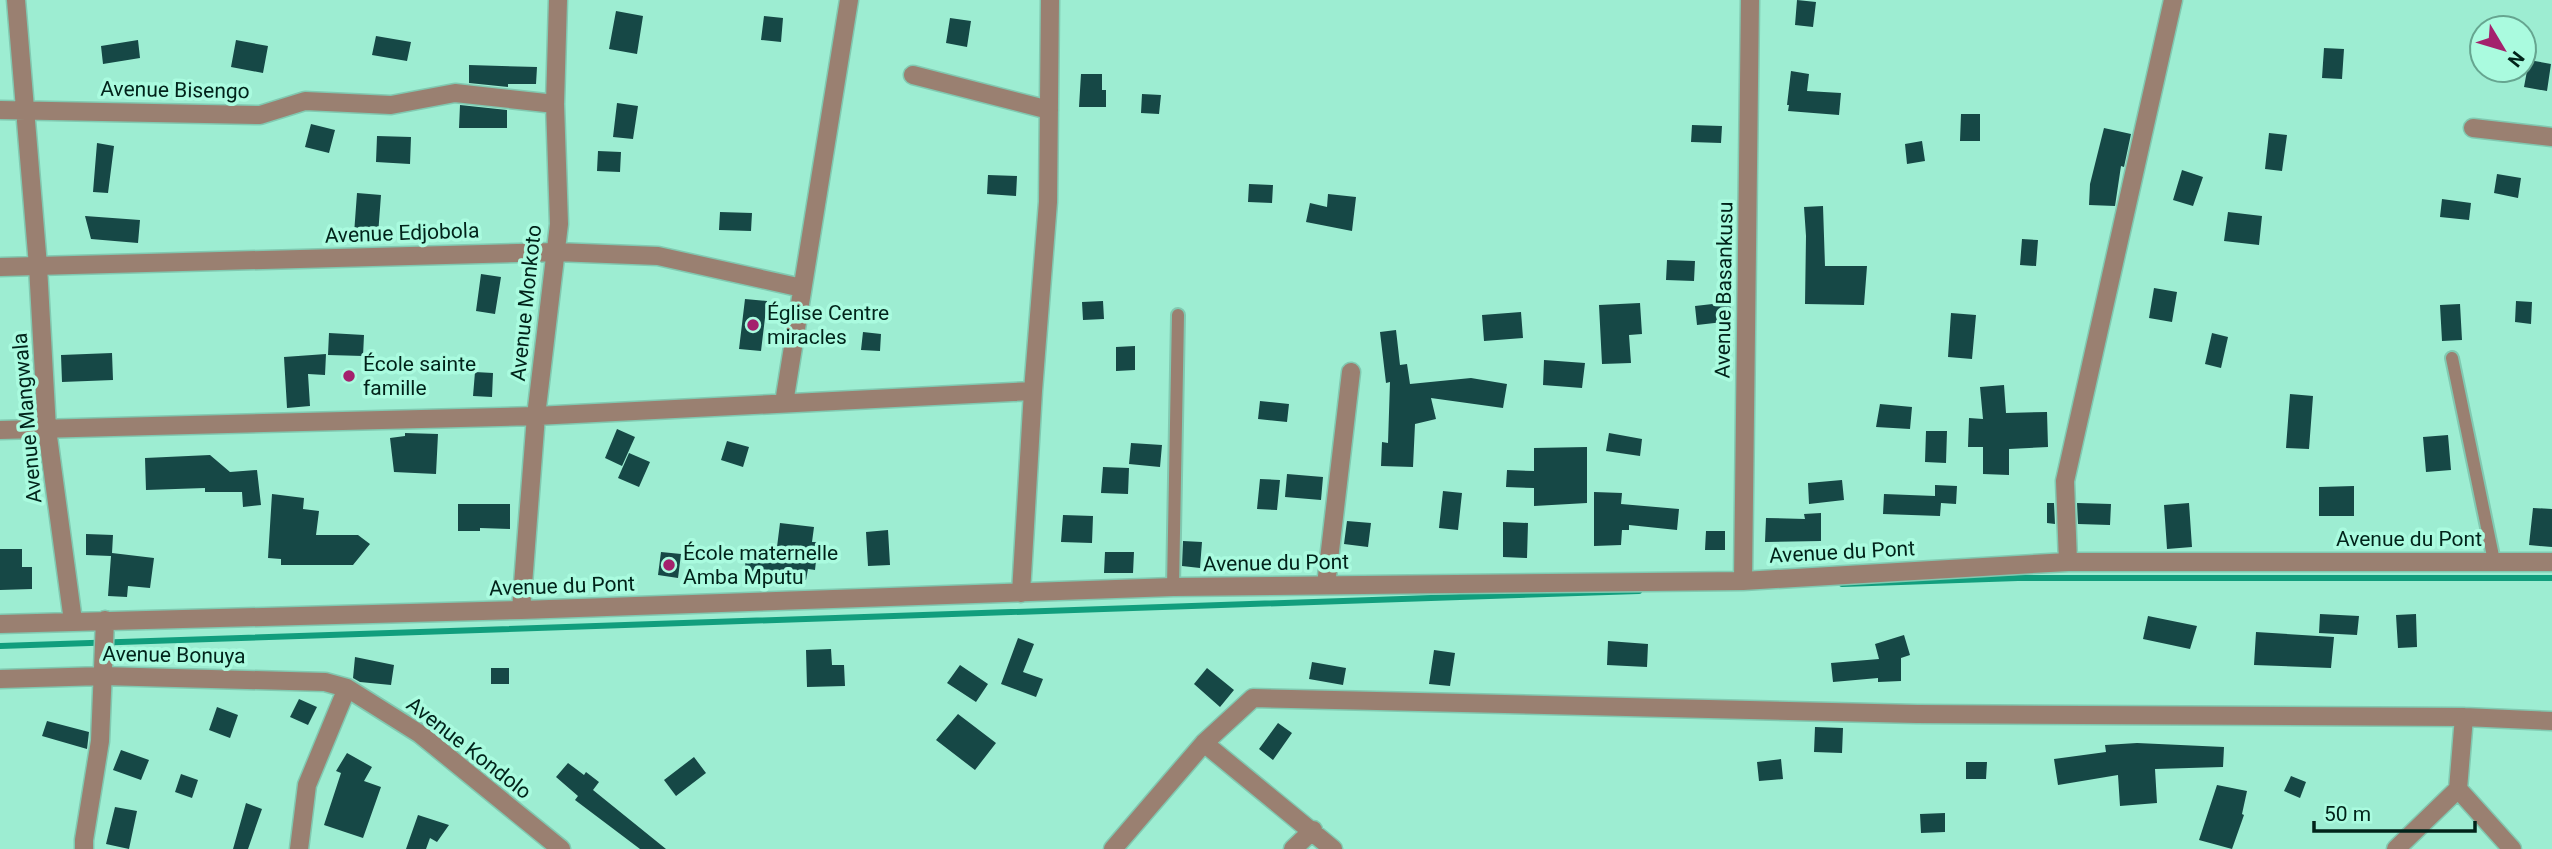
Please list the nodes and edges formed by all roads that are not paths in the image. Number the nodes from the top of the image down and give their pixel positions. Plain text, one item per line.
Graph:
1 (16, 0) edge
2 (558, 0) edge
3 (849, 0) edge
4 (1050, 0) edge
5 (1750, 0) edge
6 (2173, 0) edge
7 (913, 75) dead end
8 (555, 104) junction
9 (0, 110) edge
10 (23, 110) junction
11 (1049, 110) junction
12 (2473, 128) dead end
13 (2552, 137) edge
14 (556, 252) junction
15 (38, 266) junction
16 (0, 267) edge
17 (802, 288) junction
18 (1178, 315) dead end
19 (2452, 358) dead end
20 (1352, 372) dead end
21 (1033, 391) junction
22 (784, 403) junction
23 (536, 416) junction
24 (47, 429) junction
25 (0, 430) edge
26 (2494, 561) junction
27 (2068, 562) junction
28 (2552, 562) edge
29 (1743, 581) junction
30 (1326, 585) junction
31 (1173, 587) junction
32 (1021, 593) junction
33 (521, 610) junction
34 (73, 621) junction
35 (0, 624) edge
36 (105, 626) junction
37 (103, 676) junction
38 (0, 679) edge
39 (347, 688) junction
40 (2464, 717) junction
41 (2552, 720) edge
42 (1204, 743) junction
43 (2458, 789) junction
44 (1312, 830) junction
45 (85, 849) edge
46 (299, 849) edge
47 (561, 849) edge
48 (1113, 849) edge
49 (1293, 849) edge
50 (1333, 849) edge
51 (2396, 849) edge
52 (2512, 849) edge

1 - 10 street, Avenue Mangwala
2 - 8 street, Avenue Monkoto
3 - 17 street
4 - 11 street
5 - 29 street, Avenue Basankusu
6 - 27 street
7 - 11 street
8 - 10 street, Avenue Bisengo
8 - 14 street, Avenue Monkoto
9 - 10 street, Avenue Bisengo
10 - 15 street, Avenue Mangwala
11 - 21 street
12 - 13 street
14 - 15 street, Avenue Edjobola
14 - 17 street, Avenue Edjobola
14 - 23 street, Avenue Monkoto
15 - 16 street, Avenue Edjobola
15 - 24 street, Avenue Mangwala
17 - 22 street
18 - 31 lane
19 - 26 lane
20 - 30 street
21 - 22 street
21 - 32 street
22 - 23 street
23 - 24 street
23 - 33 street, Avenue Monkoto
24 - 25 street
24 - 34 street, Avenue Mangwala
26 - 27 street, Avenue du Pont
26 - 28 street, Avenue du Pont
27 - 29 street, Avenue du Pont
29 - 30 street, Avenue du Pont
30 - 31 street, Avenue du Pont
31 - 32 street, Avenue du Pont
32 - 33 street, Avenue du Pont
33 - 36 street, Avenue du Pont
34 - 35 street, Avenue du Pont
34 - 36 street, Avenue du Pont
36 - 37 street
37 - 38 street, Avenue Bonuya
37 - 39 street, Avenue Bonuya
37 - 45 street
39 - 46 street
39 - 47 street, Avenue Kondolo
40 - 41 street
40 - 42 street
40 - 43 street
42 - 44 street
42 - 48 street
43 - 51 street
43 - 52 street
44 - 49 street
44 - 50 street

